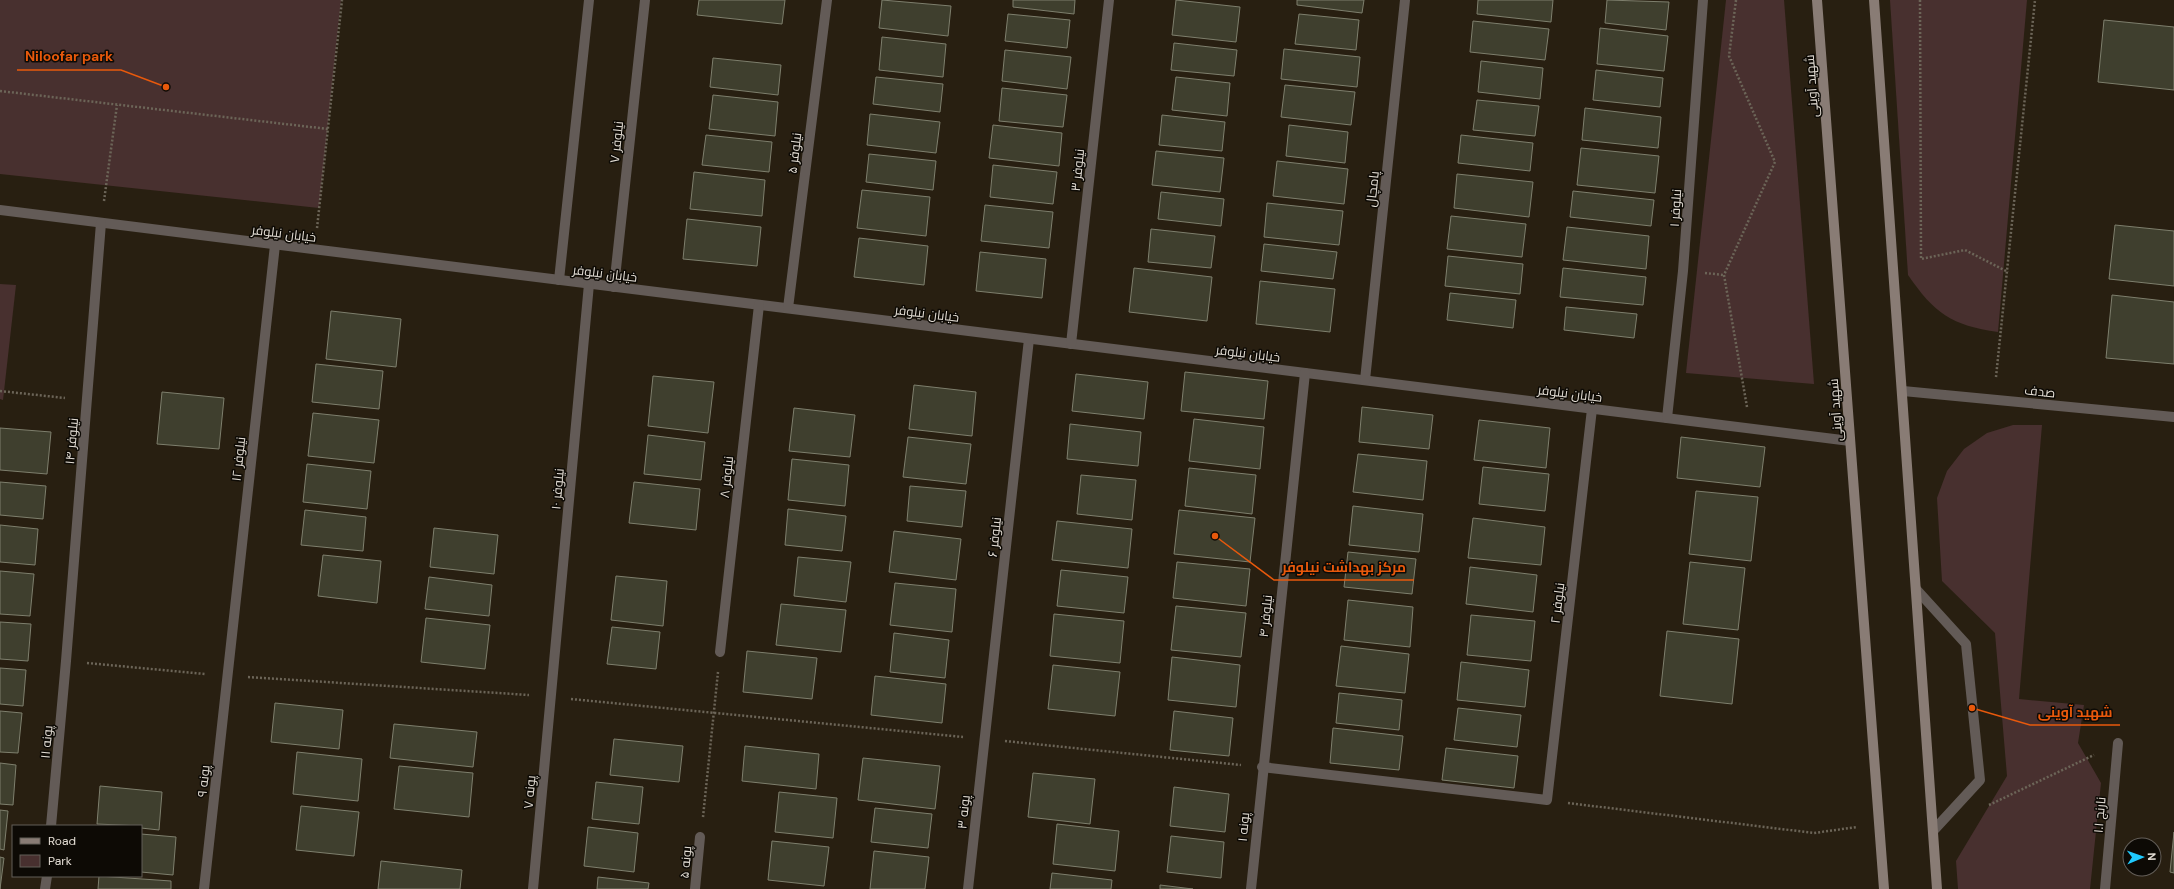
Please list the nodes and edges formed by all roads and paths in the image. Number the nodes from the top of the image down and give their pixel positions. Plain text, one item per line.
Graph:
1 (342, 0) edge
2 (589, 0) edge
3 (645, 0) edge
4 (827, 0) edge
5 (1109, 0) edge
6 (1405, 0) edge
7 (1703, 0) edge
8 (1736, 0) edge
9 (1817, 0) edge
10 (1874, 0) edge
11 (1920, 0) edge
12 (2035, 0) edge
13 (0, 91) edge
14 (117, 105) junction
15 (328, 129) junction
16 (0, 210) edge
17 (101, 223) junction
18 (275, 245) junction
19 (314, 250) junction
20 (2008, 272) junction
21 (559, 280) junction
22 (589, 284) junction
23 (614, 287) junction
24 (759, 305) junction
25 (788, 308) junction
26 (1029, 339) junction
27 (1071, 344) junction
28 (1305, 373) junction
29 (1365, 380) junction
30 (0, 391) edge
31 (1903, 391) junction
32 (87, 400) junction
33 (1994, 400) junction
34 (1592, 409) junction
35 (2174, 417) edge
36 (1667, 418) junction
37 (1751, 429) junction
38 (1850, 441) junction
39 (1916, 589) junction
40 (720, 652) joint
41 (66, 661) junction
42 (228, 676) junction
43 (551, 696) junction
44 (714, 713) junction
45 (985, 739) junction
46 (2118, 743) joint
47 (1262, 767) junction
48 (1547, 800) junction
49 (1983, 808) dead end
50 (1879, 824) junction
51 (51, 825) edge
52 (1933, 831) junction
53 (700, 837) joint
54 (47, 877) edge
55 (45, 889) edge
56 (204, 889) edge
57 (533, 889) edge
58 (695, 889) edge
59 (968, 889) edge
60 (1251, 889) edge
61 (1884, 889) edge
62 (1937, 889) edge
63 (2105, 889) edge

1 - 15 path
2 - 21 street
3 - 23 street, نیلوفر ۷
4 - 25 street, نیلوفر ۵
5 - 27 street, نیلوفر ۳
6 - 29 street, پامچال
7 - 36 street, نیلوفر ۱
8 - 37 path
9 - 38 main road, شهید آوینی
10 - 31 main road
11 - 20 path
12 - 20 path
13 - 14 path
14 - 15 path
14 - 17 path
15 - 19 path
16 - 17 street, خیابان نیلوفر
17 - 18 street, خیابان نیلوفر
17 - 32 street, نیلوفر ۱۴
18 - 19 street, خیابان نیلوفر
18 - 42 street, نیلوفر ۱۲
19 - 21 street, خیابان نیلوفر
20 - 33 path
21 - 22 street, خیابان نیلوفر
22 - 23 street, خیابان نیلوفر
22 - 43 street, نیلوفر ۱۰
23 - 24 street, خیابان نیلوفر
24 - 25 street, خیابان نیلوفر
24 - 40 street, نیلوفر ۸
25 - 26 street, خیابان نیلوفر
26 - 27 street, خیابان نیلوفر
26 - 45 street, نیلوفر ۶
27 - 28 street, خیابان نیلوفر
28 - 29 street, خیابان نیلوفر
28 - 47 street, نیلوفر ۴
29 - 34 street, خیابان نیلوفر
30 - 32 path
31 - 33 street, صدف
31 - 39 main road
32 - 41 street, نیلوفر ۱۴
33 - 35 street, صدف
34 - 36 street, خیابان نیلوفر
34 - 48 street, نیلوفر ۲
36 - 37 street, خیابان نیلوفر
37 - 38 street, خیابان نیلوفر
38 - 50 main road, شهید آوینی
39 - 52 main road
39 - 52 street
40 - 44 path
41 - 42 path
41 - 51 street, پونه ۱۱
42 - 43 path
42 - 56 street, پونه ۹
43 - 44 path
43 - 57 street, پونه ۷
44 - 45 path
44 - 53 path
45 - 47 path
45 - 59 street, پونه ۳
46 - 49 path
46 - 63 street, نارنج ۱.۱
47 - 48 street
47 - 60 street, پونه ۱
48 - 50 path
50 - 61 main road, شهید آوینی
52 - 62 main road
53 - 58 street, پونه ۵
54 - 55 street

